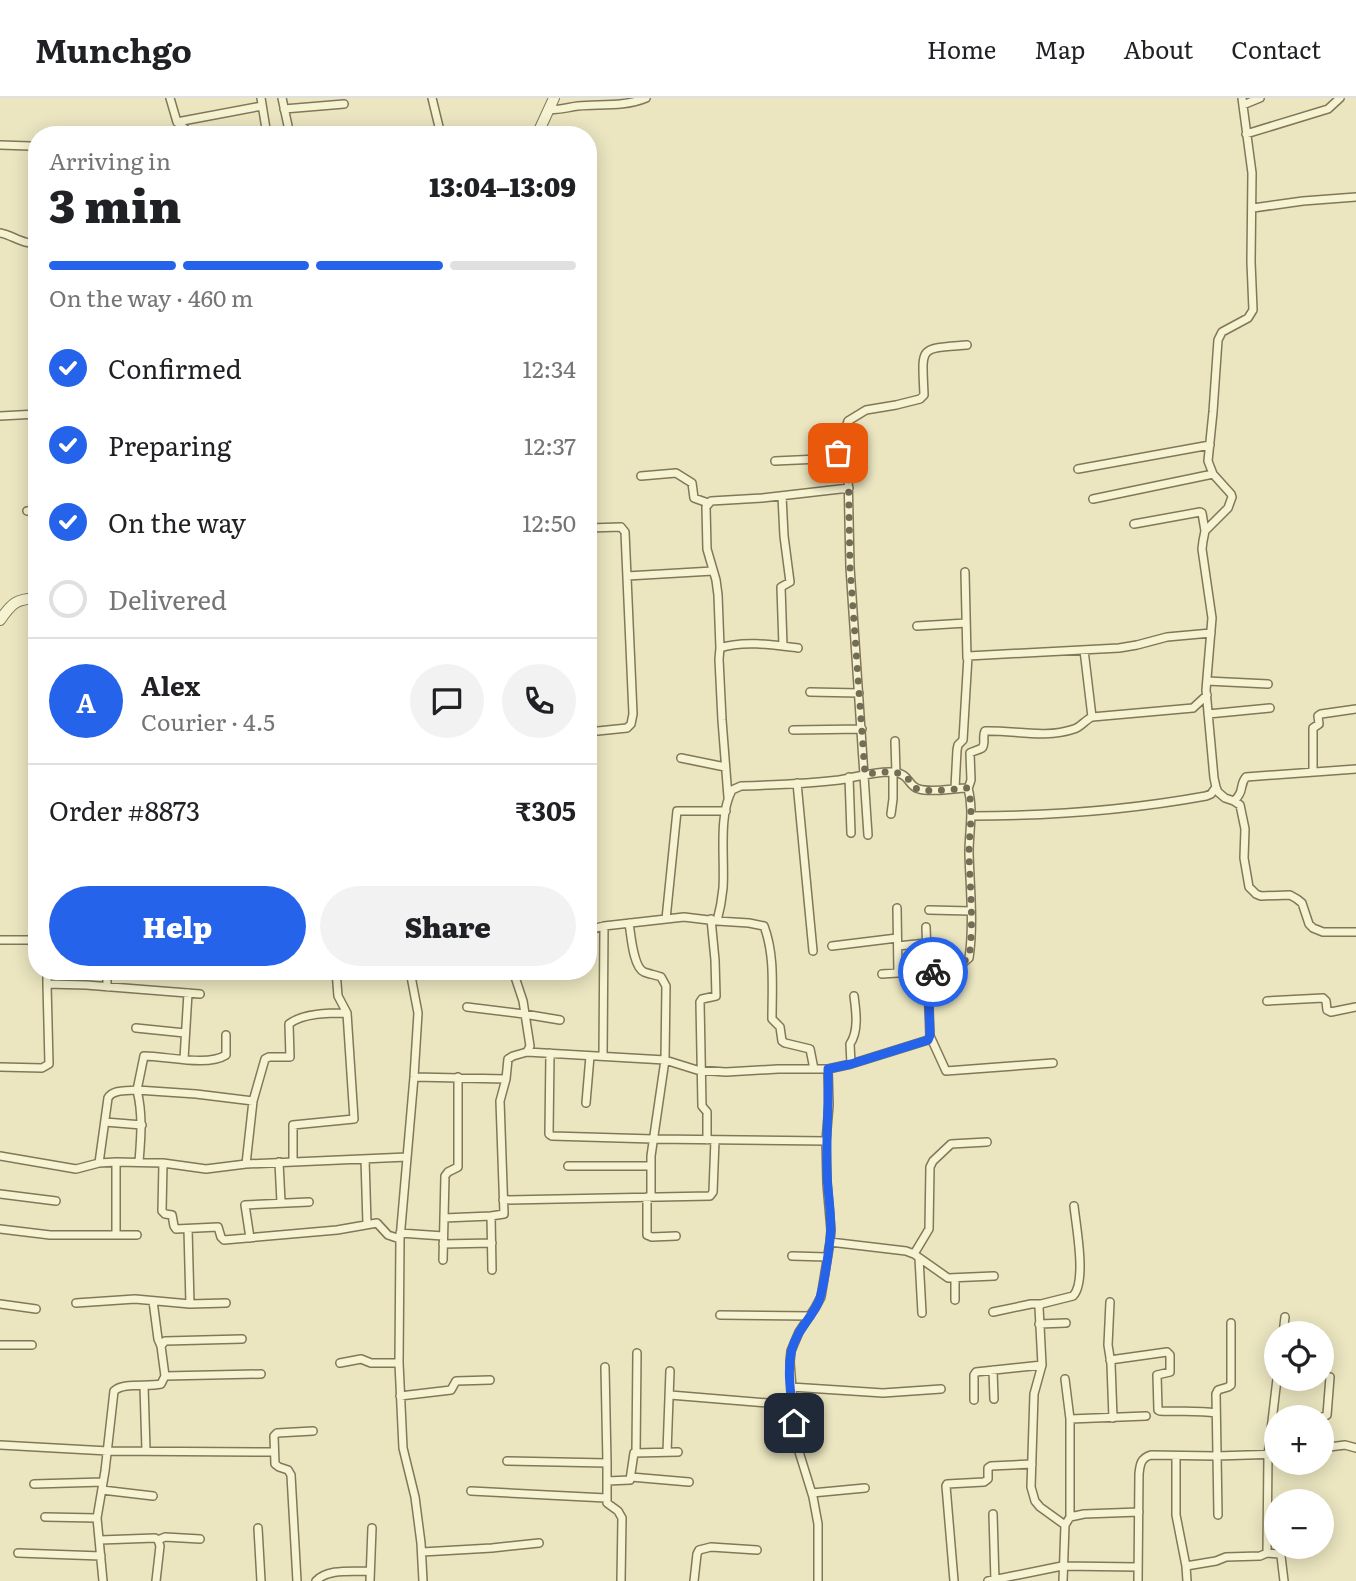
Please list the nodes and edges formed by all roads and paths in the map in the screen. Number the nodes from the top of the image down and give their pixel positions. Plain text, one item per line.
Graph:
1 (170, 98) edge
2 (282, 98) edge
3 (432, 98) edge
4 (554, 98) edge
5 (646, 98) edge
6 (1260, 98) edge
7 (1339, 98) edge
8 (1242, 101) edge
9 (262, 102) edge
10 (344, 104) dead end
11 (284, 109) junction
12 (549, 109) junction
13 (177, 122) junction
14 (182, 126) edge
15 (266, 126) edge
16 (288, 126) edge
17 (439, 126) edge
18 (541, 126) edge
19 (1246, 134) junction
20 (0, 145) edge
21 (28, 146) edge
22 (1356, 197) edge
23 (1252, 208) junction
24 (0, 233) edge
25 (28, 243) edge
26 (967, 345) dead end
27 (28, 414) edge
28 (0, 416) edge
29 (1210, 444) junction
30 (848, 452) junction
31 (775, 461) dead end
32 (1078, 469) dead end
33 (1213, 474) junction
34 (640, 476) dead end
35 (849, 488) junction
36 (782, 496) junction
37 (1093, 499) dead end
38 (708, 503) junction
39 (1134, 524) dead end
40 (597, 528) edge
41 (1205, 531) junction
42 (713, 571) junction
43 (965, 572) dead end
44 (627, 576) junction
45 (28, 599) edge
46 (0, 620) edge
47 (966, 623) junction
48 (917, 626) dead end
49 (1211, 633) junction
50 (783, 646) junction
51 (720, 648) junction
52 (798, 648) dead end
53 (1084, 650) junction
54 (967, 658) junction
55 (1207, 681) junction
56 (1268, 684) dead end
57 (810, 692) dead end
58 (859, 693) junction
59 (1207, 695) junction
60 (1270, 708) dead end
61 (1356, 709) edge
62 (1208, 714) junction
63 (1092, 717) junction
64 (862, 729) junction
65 (793, 730) dead end
66 (597, 731) edge
67 (895, 741) dead end
68 (681, 758) dead end
69 (725, 767) junction
70 (1356, 769) edge
71 (895, 772) junction
72 (1313, 772) junction
73 (865, 774) junction
74 (849, 778) junction
75 (797, 783) junction
76 (1216, 786) junction
77 (955, 788) junction
78 (968, 789) junction
79 (728, 798) junction
80 (1234, 800) junction
81 (726, 811) junction
82 (891, 814) dead end
83 (972, 816) junction
84 (851, 833) dead end
85 (868, 835) dead end
86 (897, 908) dead end
87 (929, 910) dead end
88 (971, 911) junction
89 (666, 919) junction
90 (714, 920) junction
91 (629, 923) junction
92 (604, 926) junction
93 (926, 927) dead end
94 (597, 928) edge
95 (1356, 932) edge
96 (0, 940) edge
97 (28, 940) edge
98 (897, 942) junction
99 (926, 943) junction
100 (832, 946) dead end
101 (813, 951) dead end
102 (928, 972) junction
103 (898, 973) junction
104 (882, 974) dead end
105 (47, 980) edge
106 (107, 980) edge
107 (337, 980) edge
108 (412, 980) edge
109 (516, 980) edge
110 (47, 984) junction
111 (107, 987) junction
112 (188, 993) junction
113 (200, 994) dead end
114 (854, 996) dead end
115 (1268, 1001) dead end
116 (467, 1007) dead end
117 (1356, 1007) edge
118 (347, 1013) junction
119 (524, 1014) junction
120 (559, 1020) dead end
121 (136, 1028) dead end
122 (186, 1033) junction
123 (226, 1035) dead end
124 (930, 1035) junction
125 (527, 1052) junction
126 (550, 1053) junction
127 (590, 1056) junction
128 (603, 1056) junction
129 (184, 1059) junction
130 (665, 1060) junction
131 (1053, 1063) dead end
132 (851, 1064) junction
133 (0, 1067) edge
134 (814, 1069) junction
135 (828, 1069) junction
136 (703, 1070) junction
137 (414, 1077) junction
138 (458, 1077) junction
139 (506, 1079) junction
140 (137, 1090) junction
141 (253, 1101) junction
142 (586, 1103) dead end
143 (105, 1122) junction
144 (142, 1125) junction
145 (653, 1139) junction
146 (711, 1140) junction
147 (826, 1141) junction
148 (987, 1142) dead end
149 (0, 1156) edge
150 (407, 1157) junction
151 (365, 1159) junction
152 (293, 1161) junction
153 (116, 1162) junction
154 (139, 1162) junction
155 (279, 1162) junction
156 (99, 1163) junction
157 (163, 1163) junction
158 (246, 1164) junction
159 (568, 1166) dead end
160 (650, 1166) junction
161 (0, 1194) edge
162 (649, 1197) junction
163 (503, 1200) junction
164 (56, 1201) dead end
165 (281, 1202) junction
166 (309, 1202) dead end
167 (1074, 1206) dead end
168 (491, 1216) junction
169 (444, 1218) junction
170 (367, 1224) junction
171 (0, 1229) edge
172 (188, 1229) junction
173 (116, 1235) junction
174 (137, 1235) dead end
175 (400, 1236) junction
176 (676, 1236) dead end
177 (250, 1238) junction
178 (443, 1240) junction
179 (830, 1242) junction
180 (492, 1243) junction
181 (792, 1256) dead end
182 (917, 1256) junction
183 (827, 1257) junction
184 (443, 1260) dead end
185 (492, 1270) dead end
186 (994, 1276) dead end
187 (954, 1278) junction
188 (955, 1300) dead end
189 (153, 1301) junction
190 (1110, 1302) dead end
191 (76, 1303) dead end
192 (226, 1303) dead end
193 (0, 1304) edge
194 (190, 1304) junction
195 (1041, 1304) junction
196 (36, 1309) dead end
197 (922, 1312) dead end
198 (993, 1312) dead end
199 (720, 1315) dead end
200 (810, 1316) junction
201 (1285, 1317) dead end
202 (1285, 1321) edge
203 (1066, 1323) dead end
204 (1231, 1323) dead end
205 (1039, 1324) junction
206 (242, 1339) dead end
207 (0, 1345) edge
208 (32, 1345) dead end
209 (161, 1346) junction
210 (637, 1353) dead end
211 (1110, 1360) junction
212 (340, 1363) dead end
213 (399, 1363) junction
214 (1042, 1365) junction
215 (605, 1367) dead end
216 (993, 1370) junction
217 (670, 1371) dead end
218 (261, 1374) dead end
219 (166, 1376) junction
220 (1065, 1379) dead end
221 (489, 1380) dead end
222 (144, 1386) junction
223 (791, 1387) junction
224 (941, 1389) dead end
225 (670, 1395) junction
226 (400, 1396) junction
227 (994, 1399) dead end
228 (974, 1400) dead end
229 (793, 1405) junction
230 (1216, 1413) junction
231 (1146, 1416) dead end
232 (1113, 1418) junction
233 (1070, 1419) junction
234 (313, 1431) dead end
235 (0, 1446) edge
236 (1334, 1447) edge
237 (1356, 1448) edge
238 (146, 1450) junction
239 (107, 1451) junction
240 (274, 1452) junction
241 (636, 1452) junction
242 (667, 1452) junction
243 (678, 1452) dead end
244 (1264, 1455) edge
245 (1177, 1456) junction
246 (1216, 1456) junction
247 (507, 1461) dead end
248 (607, 1463) junction
249 (1032, 1464) junction
250 (631, 1477) junction
251 (607, 1481) junction
252 (689, 1482) dead end
253 (34, 1484) dead end
254 (102, 1486) junction
255 (865, 1488) dead end
256 (471, 1491) dead end
257 (812, 1493) junction
258 (153, 1496) dead end
259 (606, 1497) junction
260 (1139, 1512) junction
261 (993, 1514) dead end
262 (1218, 1515) dead end
263 (45, 1517) dead end
264 (1070, 1517) junction
265 (97, 1518) junction
266 (1065, 1525) junction
267 (258, 1528) dead end
268 (372, 1528) dead end
269 (158, 1539) junction
270 (200, 1539) dead end
271 (100, 1540) junction
272 (539, 1543) dead end
273 (757, 1550) dead end
274 (18, 1552) dead end
275 (422, 1552) junction
276 (1264, 1554) edge
277 (101, 1556) junction
278 (1281, 1559) edge
279 (1062, 1566) junction
280 (1186, 1566) junction
281 (1137, 1567) junction
282 (369, 1571) junction
283 (103, 1581) edge
284 (156, 1581) edge
285 (261, 1581) edge
286 (297, 1581) edge
287 (316, 1581) edge
288 (370, 1581) edge
289 (423, 1581) edge
290 (621, 1581) edge
291 (694, 1581) edge
292 (818, 1581) edge
293 (954, 1581) edge
294 (992, 1581) edge
295 (1063, 1581) edge
296 (1138, 1581) edge
297 (1187, 1581) edge
298 (1284, 1581) edge

1 - 13 street
2 - 11 street
3 - 17 street
4 - 12 street
5 - 12 street
6 - 8 street
7 - 19 street
8 - 19 street
9 - 13 street
9 - 15 street
10 - 11 street
11 - 16 street
12 - 18 street
13 - 14 street
19 - 23 street
20 - 21 street
22 - 23 street
23 - 29 street
24 - 25 street
26 - 30 street
27 - 28 street
29 - 32 street
29 - 33 street
30 - 31 street
30 - 35 street
33 - 37 street
33 - 41 street
34 - 38 street
35 - 36 street
35 - 58 street
36 - 38 street
36 - 50 street
38 - 42 street
39 - 41 street
40 - 44 street
41 - 49 street
42 - 44 street
42 - 51 street
43 - 47 street
44 - 66 street
45 - 46 street
47 - 48 street
47 - 54 street
49 - 53 street
49 - 55 street
50 - 51 street
50 - 52 street
51 - 69 street
53 - 54 street
53 - 63 street
54 - 77 street
55 - 56 street
55 - 59 street
57 - 58 street
58 - 64 street
59 - 62 street
59 - 63 street
60 - 62 street
61 - 72 street
62 - 76 street
63 - 78 street
64 - 65 street
64 - 73 street
67 - 71 street
68 - 69 street
69 - 79 street
70 - 72 street
71 - 73 street
71 - 77 street
71 - 82 street
72 - 80 street
73 - 74 street
73 - 85 street
74 - 75 street
74 - 84 street
75 - 79 street
75 - 101 street
76 - 80 street
76 - 83 street
77 - 78 street
78 - 83 street
79 - 81 street
80 - 95 street
81 - 89 street
81 - 90 street
83 - 88 street
86 - 98 street
87 - 88 street
88 - 102 street
89 - 90 street
89 - 91 street
90 - 134 street
90 - 136 street
91 - 92 street
91 - 130 street
92 - 94 street
92 - 128 street
93 - 99 street
96 - 97 street
98 - 99 street
98 - 100 street
98 - 103 street
99 - 102 street
102 - 103 street
102 - 124 street
103 - 104 street
105 - 110 street
106 - 111 street
107 - 118 street
108 - 137 street
109 - 119 street
110 - 111 street
110 - 133 street
111 - 112 street
112 - 113 street
112 - 122 street
114 - 132 street
115 - 117 street
116 - 119 street
118 - 141 street
118 - 152 street
119 - 120 street
119 - 125 street
121 - 122 street
122 - 129 street
123 - 129 street
124 - 131 street
124 - 132 street
125 - 126 street
125 - 139 street
126 - 127 street
126 - 145 street
127 - 128 street
127 - 142 street
128 - 130 street
129 - 140 street
130 - 136 street
130 - 145 street
132 - 135 street
134 - 135 street
134 - 136 street
135 - 147 street
136 - 146 street
137 - 138 street
137 - 150 street
138 - 139 street
138 - 169 street
139 - 163 street
140 - 141 street
140 - 143 street
140 - 144 street
141 - 158 street
143 - 144 street
143 - 156 street
144 - 154 street
145 - 146 street
145 - 160 street
146 - 147 street
146 - 162 street
147 - 179 street
148 - 182 street
149 - 156 street
150 - 151 street
150 - 175 street
151 - 152 street
151 - 170 street
152 - 155 street
153 - 154 street
153 - 156 street
153 - 173 street
154 - 157 street
155 - 158 street
155 - 165 street
157 - 158 street
157 - 172 street
159 - 160 street
160 - 162 street
161 - 164 street
162 - 163 street
162 - 176 street
163 - 168 street
165 - 166 street
165 - 177 street
167 - 195 street
168 - 169 street
168 - 180 street
169 - 178 street
170 - 175 street
170 - 177 street
171 - 173 street
172 - 177 street
172 - 194 street
173 - 174 street
175 - 178 street
175 - 213 street
178 - 180 street
178 - 184 street
179 - 182 street
179 - 183 street
180 - 185 street
181 - 183 street
182 - 187 street
182 - 197 street
183 - 200 street
186 - 187 street
187 - 188 street
189 - 191 street
189 - 194 street
189 - 209 street
190 - 211 street
192 - 194 street
193 - 196 street
195 - 198 street
195 - 205 street
199 - 200 street
200 - 223 street
201 - 202 street
203 - 205 street
204 - 230 street
205 - 214 street
206 - 209 street
207 - 208 street
209 - 219 street
210 - 241 street
211 - 230 street
211 - 232 street
212 - 213 street
213 - 226 street
214 - 216 street
214 - 249 street
215 - 248 street
216 - 227 street
216 - 228 street
217 - 225 street
218 - 219 street
219 - 222 street
220 - 233 street
221 - 226 street
222 - 238 street
222 - 239 street
223 - 224 street
223 - 229 street
225 - 229 street
225 - 242 street
226 - 275 street
229 - 257 street
230 - 246 street
231 - 232 street
232 - 233 street
233 - 264 street
234 - 240 street
235 - 239 street
236 - 237 street
238 - 239 street
238 - 240 street
239 - 254 street
240 - 286 street
241 - 242 street
241 - 250 street
242 - 243 street
244 - 246 street
245 - 246 street
245 - 260 street
245 - 280 street
246 - 262 street
247 - 248 street
248 - 251 street
249 - 266 street
249 - 293 street
250 - 251 street
250 - 252 street
251 - 259 street
253 - 254 street
254 - 258 street
254 - 265 street
255 - 257 street
256 - 259 street
257 - 292 street
259 - 290 street
260 - 264 street
260 - 281 street
261 - 294 street
263 - 265 street
264 - 266 street
265 - 271 street
266 - 279 street
267 - 285 street
268 - 282 street
269 - 270 street
269 - 271 street
269 - 284 street
271 - 277 street
272 - 275 street
273 - 291 street
274 - 277 street
275 - 289 street
276 - 280 street
277 - 283 street
278 - 298 street
279 - 281 street
279 - 294 street
279 - 295 street
280 - 297 street
281 - 296 street
282 - 287 street
282 - 288 street

